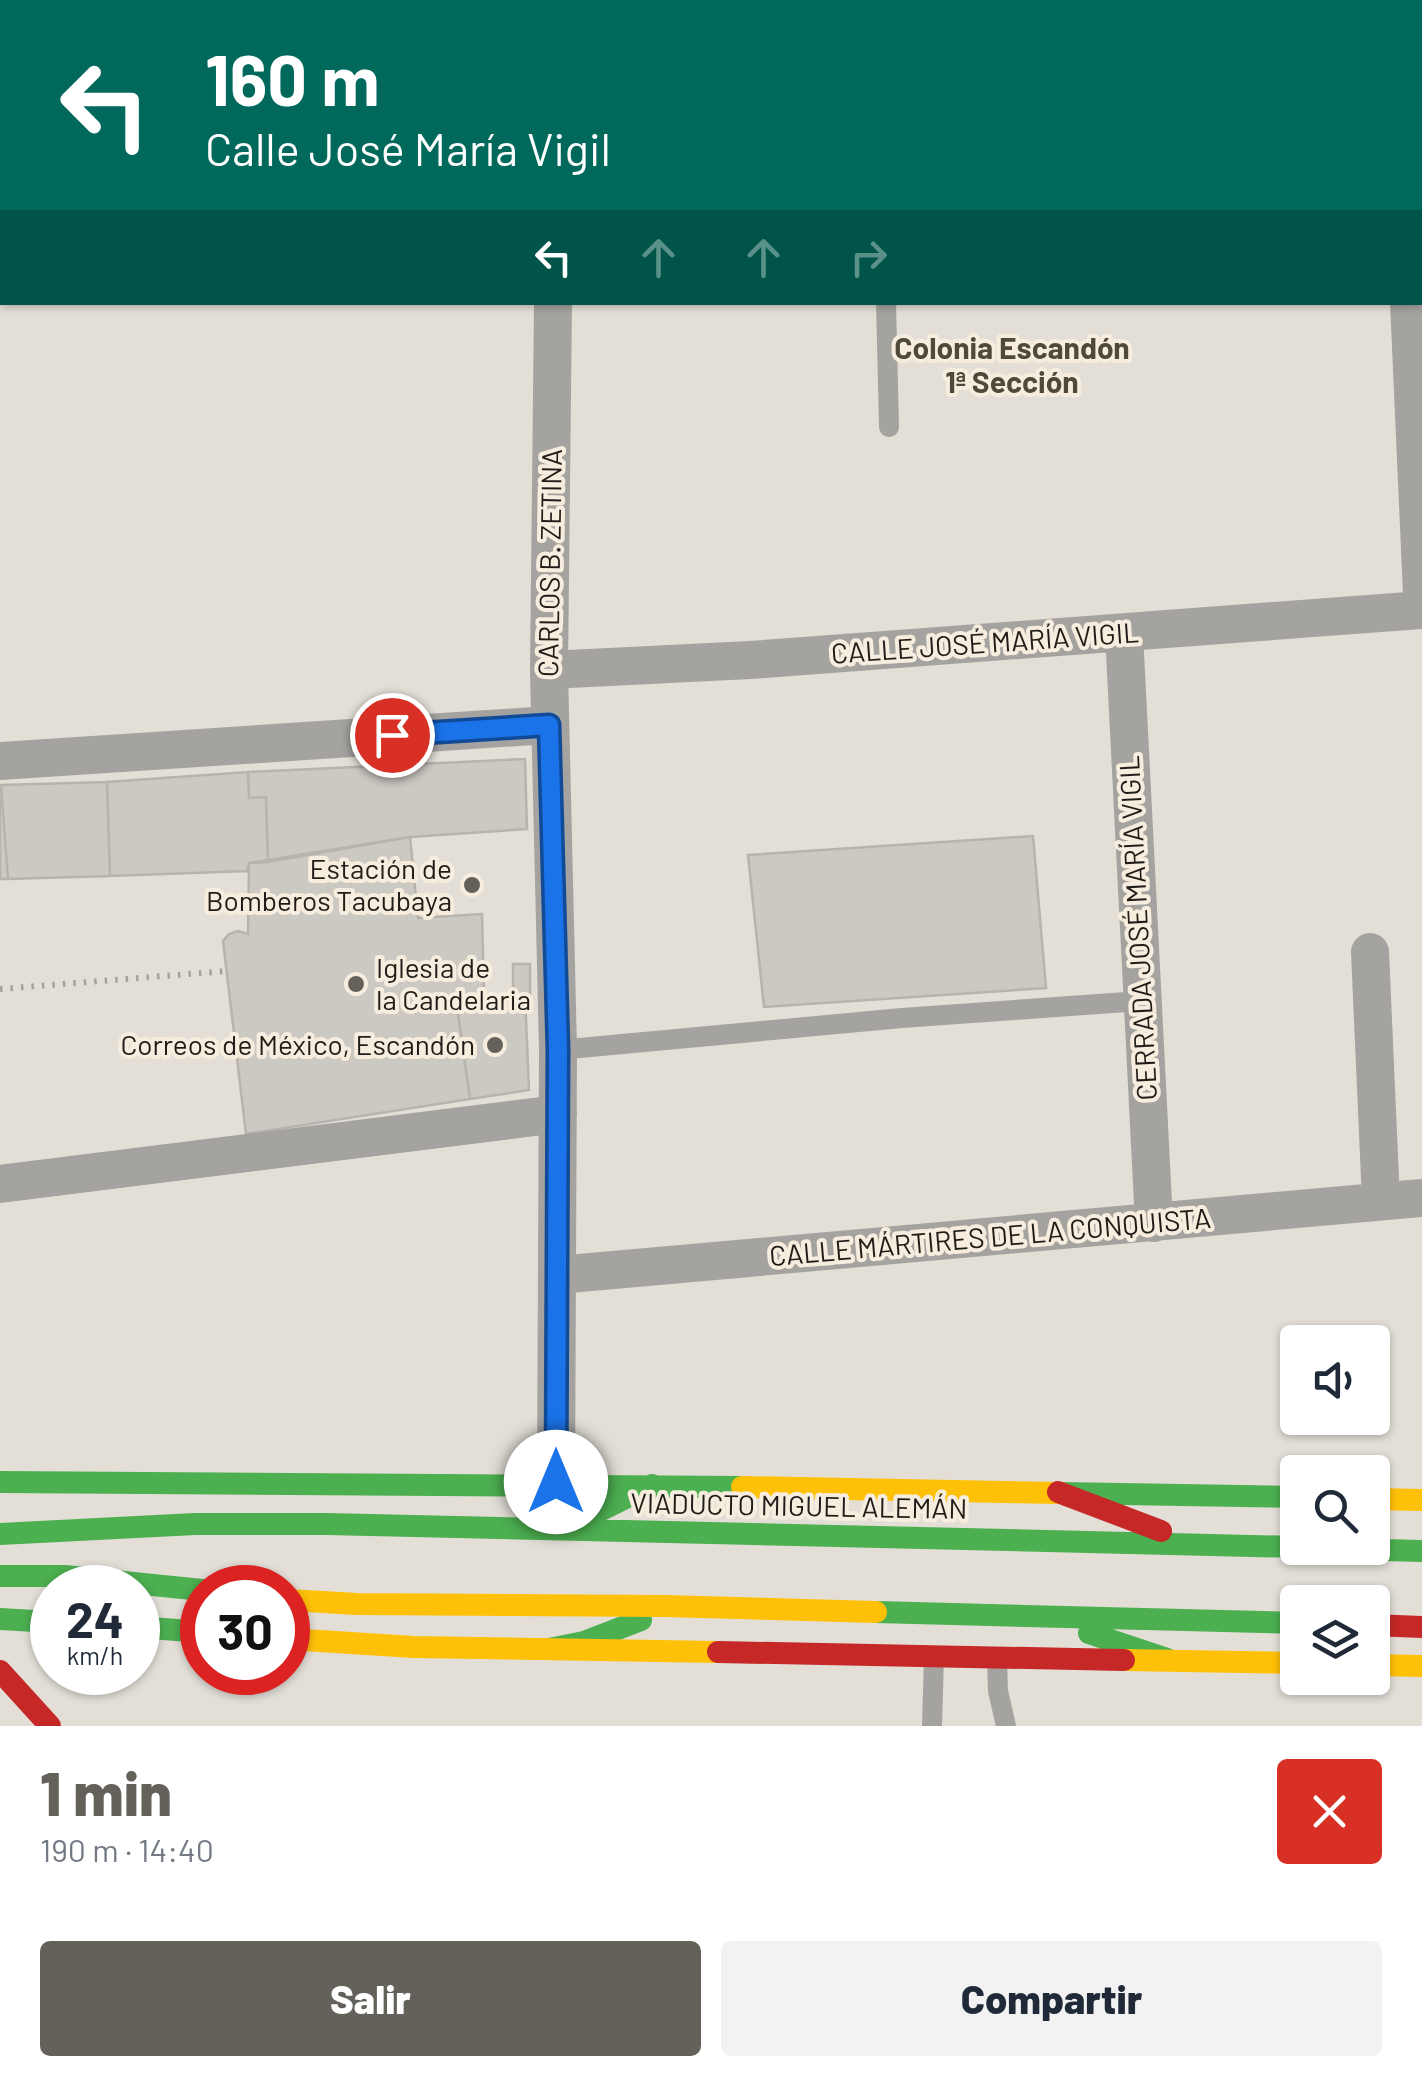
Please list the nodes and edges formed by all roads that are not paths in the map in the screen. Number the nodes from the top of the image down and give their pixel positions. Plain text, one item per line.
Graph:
1 (552, 305) edge
2 (886, 305) edge
3 (1408, 305) edge
4 (889, 427) dead end
5 (1422, 594) edge
6 (1422, 610) edge
7 (1124, 633) junction
8 (548, 670) junction
9 (549, 725) junction
10 (0, 761) edge
11 (1370, 952) dead end
12 (1141, 1001) junction
13 (558, 1050) junction
14 (558, 1114) junction
15 (0, 1184) edge
16 (1422, 1198) edge
17 (1381, 1201) junction
18 (1154, 1223) junction
19 (558, 1275) junction
20 (0, 1482) edge
21 (556, 1482) junction
22 (652, 1486) junction
23 (1058, 1492) junction
24 (1280, 1497) edge
25 (1390, 1499) edge
26 (1422, 1500) edge
27 (560, 1530) junction
28 (0, 1534) edge
29 (1196, 1544) junction
30 (1280, 1546) edge
31 (1390, 1550) edge
32 (1422, 1551) edge
33 (0, 1576) edge
34 (180, 1588) edge
35 (310, 1601) edge
36 (665, 1606) junction
37 (1029, 1614) junction
38 (0, 1619) edge
39 (30, 1621) edge
40 (1280, 1621) edge
41 (1390, 1625) edge
42 (1422, 1626) edge
43 (310, 1640) edge
44 (549, 1648) junction
45 (934, 1654) junction
46 (997, 1656) junction
47 (1168, 1659) junction
48 (1280, 1662) edge
49 (1390, 1665) edge
50 (1422, 1666) edge
51 (0, 1671) edge
52 (50, 1726) edge
53 (932, 1726) edge
54 (1006, 1726) edge

1 - 8 street, CARLOS B. ZETINA
2 - 4 lane
3 - 5 street
6 - 7 street, CALLE JOSÉ MARÍA VIGIL
7 - 8 street, CALLE JOSÉ MARÍA VIGIL
7 - 12 street, CERRADA JOSÉ MARÍA VIGIL
8 - 9 street, CARLOS B. ZETINA
9 - 10 street
9 - 13 street, CARLOS B. ZETINA
11 - 17 street
12 - 13 lane
12 - 18 street, CERRADA JOSÉ MARÍA VIGIL
13 - 14 street, CARLOS B. ZETINA
14 - 15 street
14 - 19 street, CARLOS B. ZETINA
16 - 17 street, CALLE MÁRTIRES DE LA CONQUISTA
17 - 18 street, CALLE MÁRTIRES DE LA CONQUISTA
18 - 19 street, CALLE MÁRTIRES DE LA CONQUISTA
19 - 21 street, CARLOS B. ZETINA
20 - 21 main road, VIADUCTO MIGUEL ALEMÁN
21 - 22 main road, VIADUCTO MIGUEL ALEMÁN
22 - 23 main road, VIADUCTO MIGUEL ALEMÁN
22 - 27 main road
23 - 24 main road, VIADUCTO MIGUEL ALEMÁN
23 - 29 main road
25 - 26 main road
27 - 28 main road, VIADUCTO MIGUEL ALEMÁN
27 - 29 main road, VIADUCTO MIGUEL ALEMÁN
29 - 30 main road, VIADUCTO MIGUEL ALEMÁN
31 - 32 main road
33 - 34 main road
35 - 36 main road
36 - 37 main road
36 - 44 main road
37 - 40 main road
37 - 47 main road
38 - 39 main road
41 - 42 main road
43 - 44 main road
44 - 45 main road
45 - 46 main road
45 - 53 lane
46 - 47 main road
46 - 54 lane
47 - 48 main road
49 - 50 main road
51 - 52 main road

